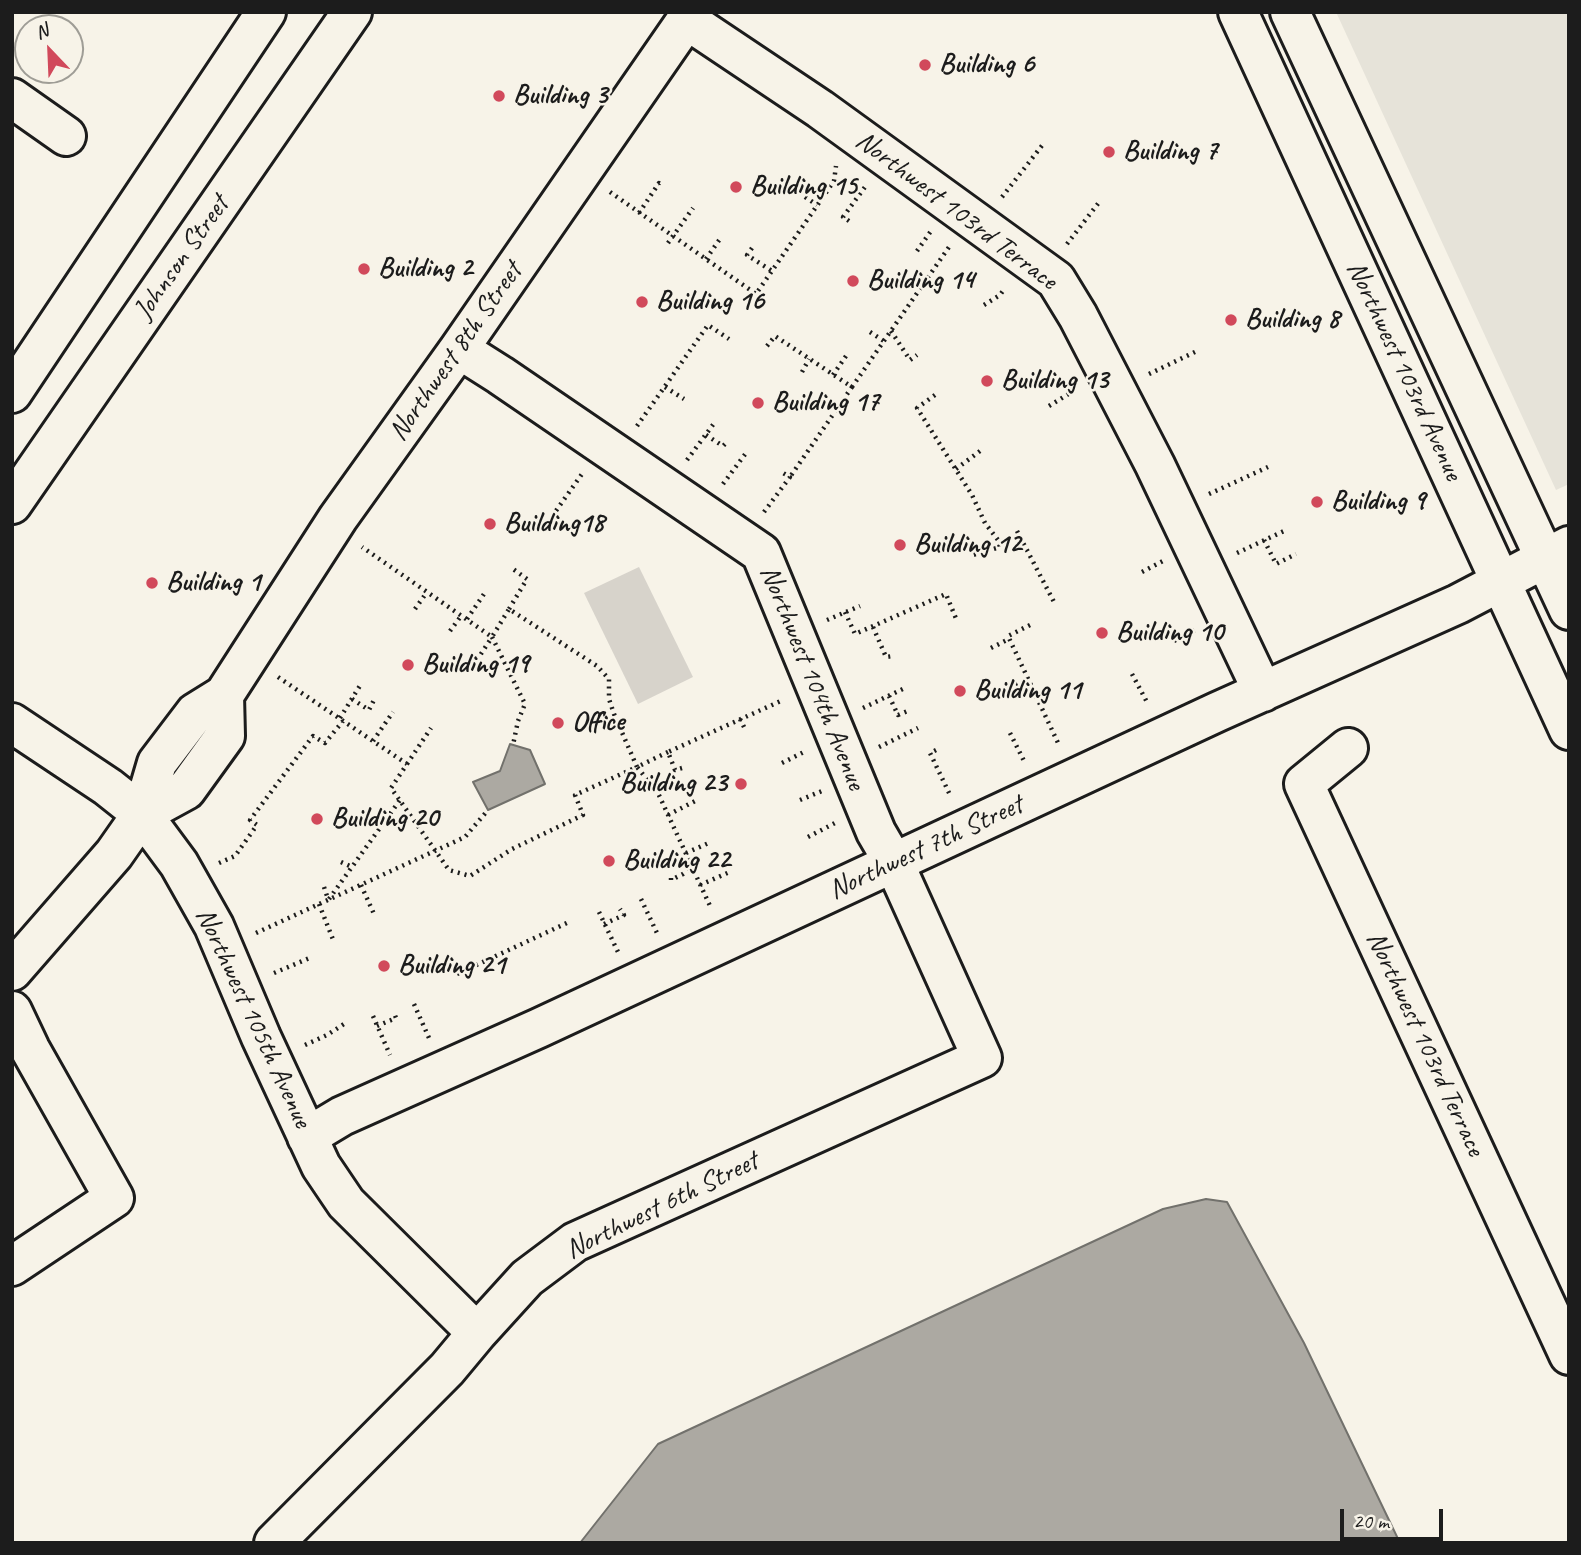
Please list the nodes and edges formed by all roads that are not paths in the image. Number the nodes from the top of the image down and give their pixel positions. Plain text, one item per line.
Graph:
1 (266, 12) edge
2 (352, 12) edge
3 (1238, 12) edge
4 (1290, 12) edge
5 (690, 16) edge
6 (12, 98) edge
7 (66, 136) dead end
8 (458, 349) junction
9 (12, 393) edge
10 (12, 504) edge
11 (1556, 551) edge
12 (1500, 582) junction
13 (1569, 610) edge
14 (1263, 692) junction
15 (12, 723) edge
16 (1569, 730) edge
17 (1348, 748) dead end
18 (142, 814) junction
19 (894, 863) junction
20 (12, 971) edge
21 (12, 1011) edge
22 (982, 1058) joint
23 (307, 1137) junction
24 (12, 1266) edge
25 (477, 1333) junction
26 (1569, 1355) edge
27 (274, 1543) edge

1 - 9 street
2 - 10 street, Johnson Street
3 - 12 street, Northwest 103rd Avenue
4 - 11 street, Northwest 103rd Avenue
5 - 8 street, Northwest 8th Street
5 - 14 street, Northwest 103rd Terrace
6 - 7 street
8 - 18 street, Northwest 8th Street
8 - 19 street, Northwest 104th Avenue
11 - 12 street, Northwest 7th Street
11 - 13 street, Northwest 103rd Avenue
12 - 14 street, Northwest 7th Street
12 - 16 street, Northwest 103rd Avenue
14 - 19 street, Northwest 7th Street
15 - 18 street, Northwest 105th Avenue
17 - 26 street, Northwest 103rd Terrace
18 - 20 street, Northwest 8th Street
18 - 23 street, Northwest 105th Avenue
19 - 22 street, Northwest 104th Avenue
19 - 23 street, Northwest 7th Street
21 - 24 street
22 - 25 street, Northwest 6th Street
23 - 25 street, Northwest 105th Avenue
25 - 27 street, Northwest 6th Street

